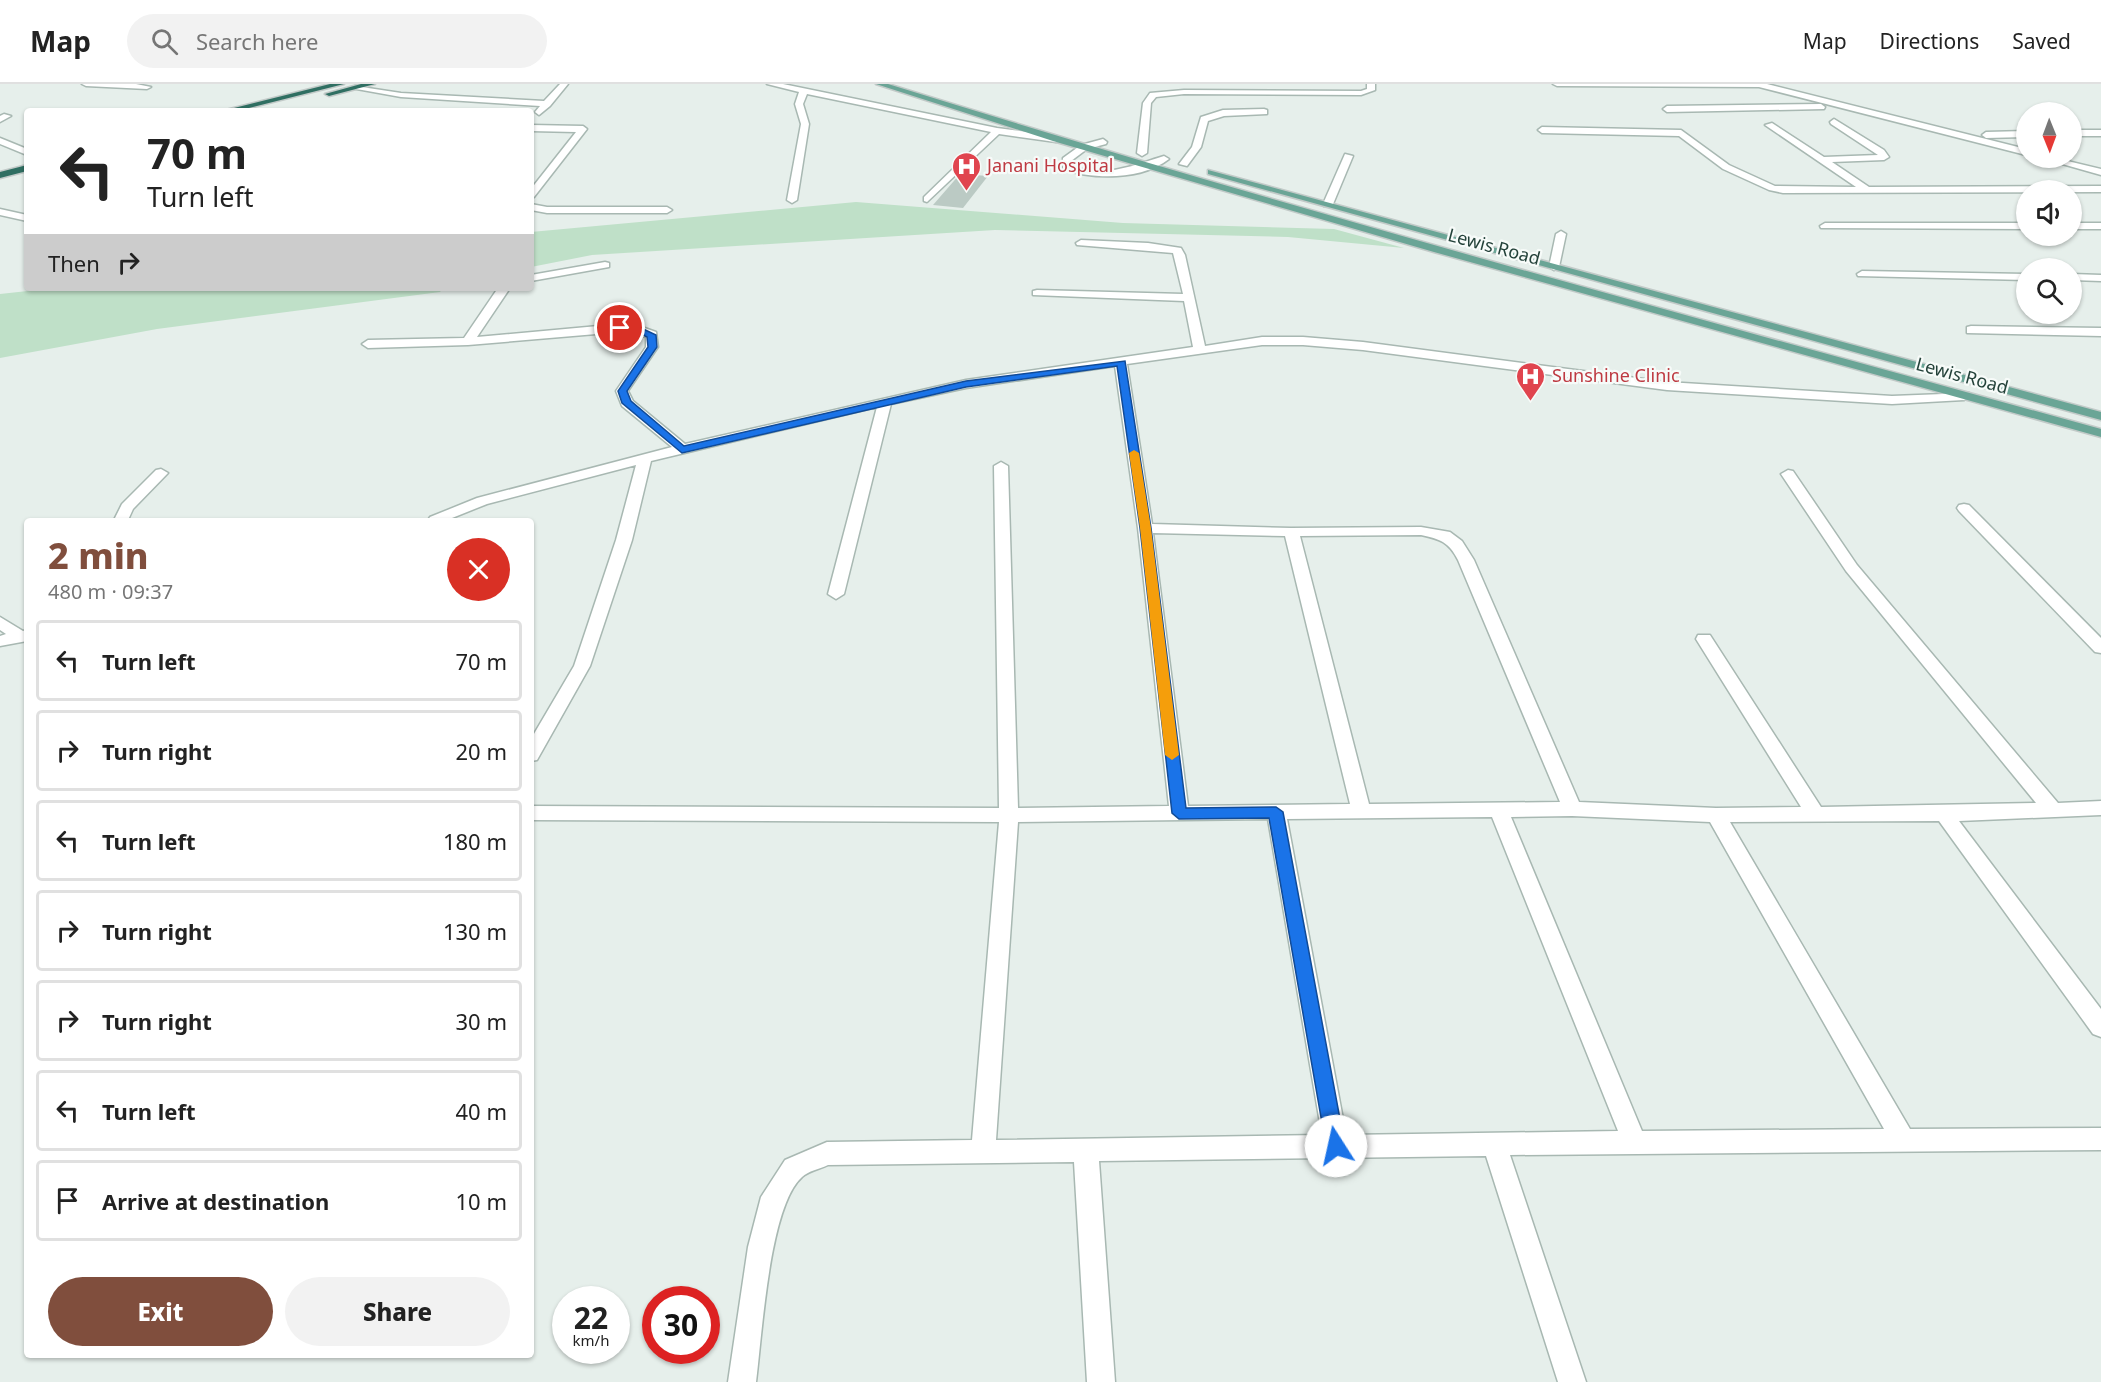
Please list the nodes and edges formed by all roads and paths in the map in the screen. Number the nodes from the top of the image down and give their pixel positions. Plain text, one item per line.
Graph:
1 (86, 84) edge
2 (336, 84) edge
3 (371, 84) edge
4 (564, 84) edge
5 (771, 84) edge
6 (880, 84) edge
7 (907, 84) edge
8 (1371, 84) edge
9 (1557, 84) edge
10 (1761, 85) edge
11 (147, 87) dead end
12 (355, 88) junction
13 (1184, 88) edge
14 (804, 91) junction
15 (547, 104) junction
16 (1846, 107) junction
17 (238, 108) edge
18 (273, 108) edge
19 (1667, 109) dead end
20 (1264, 112) dead end
21 (534, 117) edge
22 (1834, 122) dead end
23 (1768, 125) dead end
24 (534, 128) edge
25 (1542, 130) dead end
26 (996, 131) junction
27 (2082, 133) edge
28 (2101, 133) edge
29 (2016, 134) edge
30 (1963, 136) junction
31 (2082, 136) edge
32 (1056, 139) junction
33 (0, 141) edge
34 (2094, 142) dead end
35 (1107, 143) joint
36 (1084, 147) junction
37 (1130, 149) dead end
38 (2016, 149) edge
39 (24, 152) edge
40 (1142, 153) junction
41 (1348, 156) dead end
42 (24, 159) edge
43 (1164, 159) junction
44 (1820, 160) junction
45 (0, 164) edge
46 (1184, 164) junction
47 (1148, 166) junction
48 (1195, 167) dead end
49 (2082, 167) edge
50 (24, 169) edge
51 (1206, 170) dead end
52 (2101, 172) edge
53 (0, 175) edge
54 (1866, 189) junction
55 (2101, 189) edge
56 (534, 191) edge
57 (927, 199) dead end
58 (792, 200) dead end
59 (1328, 204) junction
60 (534, 208) edge
61 (667, 210) dead end
62 (0, 212) edge
63 (24, 217) edge
64 (1825, 226) dead end
65 (2016, 226) edge
66 (2082, 226) edge
67 (2101, 226) edge
68 (1561, 234) dead end
69 (1081, 243) dead end
70 (605, 265) dead end
71 (1554, 267) junction
72 (1862, 274) dead end
73 (534, 277) edge
74 (2016, 277) edge
75 (2082, 277) edge
76 (2101, 278) edge
77 (502, 291) edge
78 (1037, 293) dead end
79 (1189, 297) junction
80 (1971, 330) dead end
81 (2101, 332) edge
82 (1803, 335) junction
83 (468, 341) junction
84 (368, 344) dead end
85 (1796, 349) junction
86 (1200, 351) junction
87 (1121, 363) junction
88 (1964, 396) junction
89 (885, 401) junction
90 (2101, 416) edge
91 (2101, 433) edge
92 (682, 449) junction
93 (645, 459) junction
94 (1001, 466) dead end
95 (161, 473) dead end
96 (1788, 474) dead end
97 (482, 501) junction
98 (1964, 508) dead end
99 (122, 518) edge
100 (440, 518) edge
101 (472, 518) edge
102 (1145, 528) junction
103 (1291, 532) junction
104 (836, 594) dead end
105 (0, 622) edge
106 (24, 636) edge
107 (1704, 639) dead end
108 (0, 641) edge
109 (2101, 648) edge
110 (534, 749) edge
111 (2101, 808) edge
112 (1572, 809) junction
113 (2052, 809) junction
114 (1499, 810) junction
115 (1361, 811) junction
116 (1276, 812) junction
117 (534, 813) edge
118 (1179, 813) junction
119 (1944, 814) junction
120 (1009, 815) junction
121 (1716, 815) junction
122 (1816, 815) junction
123 (2101, 1027) edge
124 (2101, 1139) edge
125 (1903, 1140) junction
126 (1635, 1142) junction
127 (1494, 1144) junction
128 (1336, 1146) junction
129 (1086, 1150) junction
130 (983, 1151) junction
131 (742, 1382) edge
132 (1101, 1382) edge
133 (1572, 1382) edge

1 - 11 street
2 - 17 highway
3 - 12 highway
4 - 15 street
5 - 14 street
6 - 32 main road, Lewis Road
7 - 35 main road
8 - 13 street
9 - 10 street
10 - 16 street
12 - 15 street
12 - 18 highway
13 - 40 street
14 - 26 street
14 - 58 street
15 - 21 street
16 - 19 street
16 - 30 street
20 - 46 street
22 - 44 street
23 - 44 street
24 - 56 street
25 - 54 street
26 - 32 street
26 - 57 street
27 - 28 street
29 - 30 street
30 - 38 street
31 - 34 street
32 - 36 main road, Lewis Road
33 - 39 street
35 - 36 street
36 - 47 main road, Lewis Road
36 - 47 street
37 - 40 main road
40 - 43 main road
41 - 59 street
42 - 45 highway
43 - 46 main road
43 - 47 street
44 - 54 street
46 - 48 main road
47 - 85 main road, Lewis Road
49 - 52 street
50 - 53 highway
51 - 59 main road, Lewis Road
54 - 55 street
59 - 71 main road, Lewis Road
60 - 61 street
62 - 63 street
64 - 65 street
66 - 67 street
68 - 71 street
69 - 79 street
70 - 73 street
71 - 82 main road, Lewis Road
72 - 74 street
75 - 76 street
77 - 83 street
78 - 79 street
79 - 86 street
80 - 81 street
82 - 85 main road
82 - 90 main road, Lewis Road
83 - 84 street
83 - 92 street
85 - 88 main road, Lewis Road
86 - 87 street
86 - 88 street
87 - 89 street
87 - 102 street
88 - 91 main road, Lewis Road
89 - 92 street
89 - 104 street
92 - 93 street
93 - 97 street
93 - 110 street
94 - 120 street
95 - 99 street
96 - 113 street
97 - 100 street
97 - 101 street
98 - 109 street
102 - 103 street
102 - 118 street
103 - 112 street
103 - 115 street
105 - 106 street
106 - 108 street
107 - 122 street
111 - 113 street
112 - 114 street
112 - 121 street
113 - 119 street
114 - 115 street
114 - 126 street
115 - 116 street
116 - 118 street
116 - 128 street
117 - 120 street
118 - 120 street
119 - 122 street
119 - 123 street
120 - 130 street
121 - 122 street
121 - 125 street
124 - 125 street
125 - 126 street
126 - 127 street
127 - 128 street
127 - 133 street
128 - 129 street
129 - 130 street
129 - 132 street
130 - 131 street

